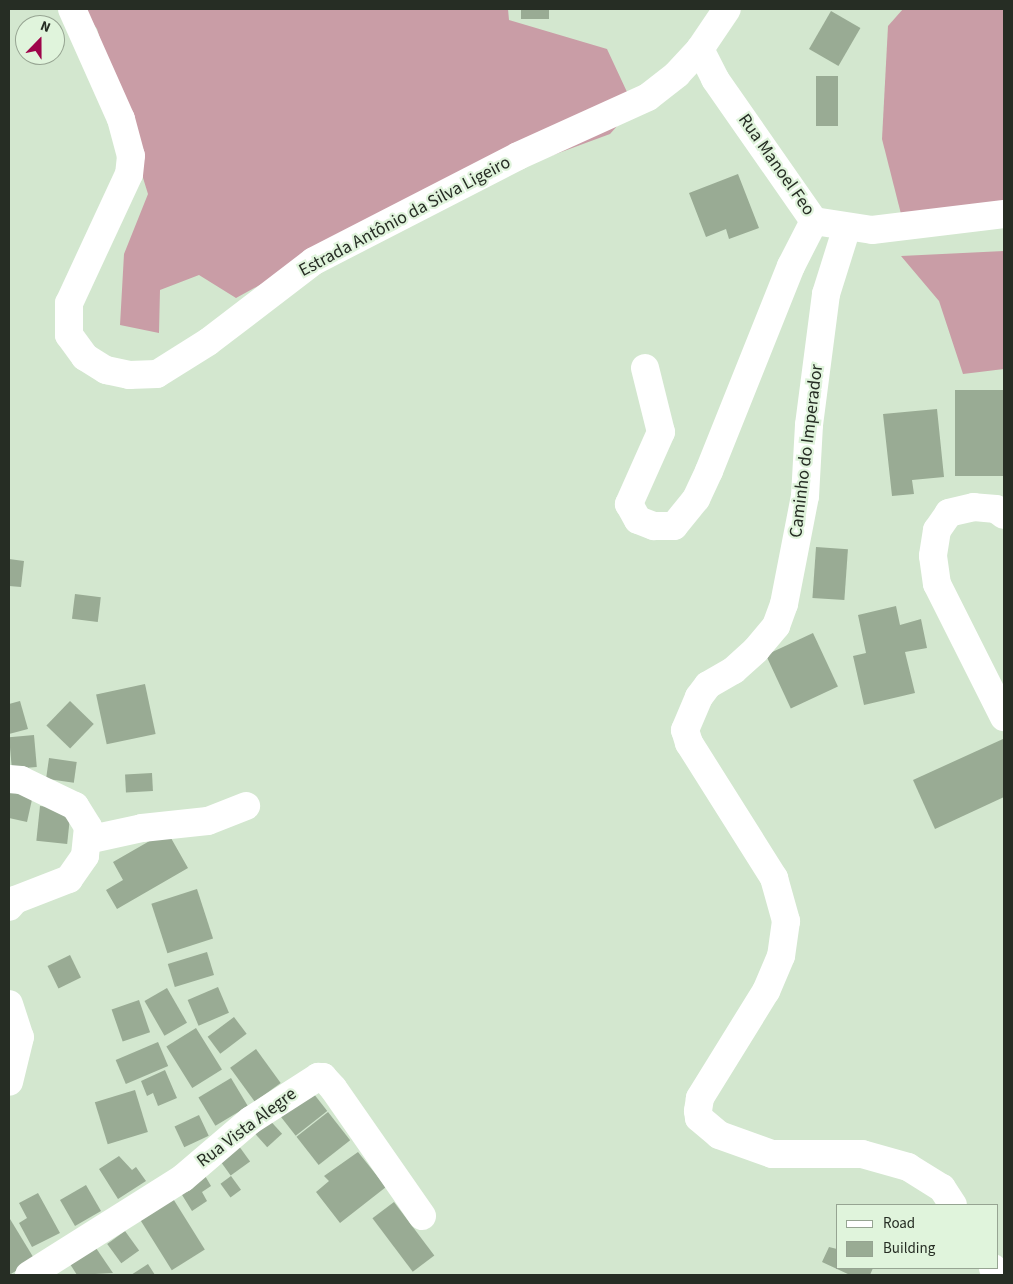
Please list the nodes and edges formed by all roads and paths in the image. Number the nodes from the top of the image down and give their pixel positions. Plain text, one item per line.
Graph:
1 (72, 9) edge
2 (727, 9) edge
3 (700, 49) junction
4 (1004, 214) edge
5 (814, 221) junction
6 (847, 227) junction
7 (645, 368) dead end
8 (1004, 515) edge
9 (1004, 717) edge
10 (9, 779) edge
11 (246, 806) dead end
12 (87, 840) junction
13 (9, 906) edge
14 (9, 1004) edge
15 (9, 1082) edge
16 (952, 1204) edge
17 (422, 1216) dead end
18 (29, 1275) edge

1 - 3 street, Estrada Antônio da Silva Ligeiro
2 - 3 street, Estrada Antônio da Silva Ligeiro
3 - 5 street, Rua Manoel Feo
4 - 6 street, Rua Manoel Feo
5 - 6 street, Rua Manoel Feo
5 - 7 street
6 - 16 street, Caminho do Imperador
8 - 9 street
10 - 12 street
11 - 12 street
12 - 13 street
14 - 15 street
17 - 18 street, Rua Vista Alegre

